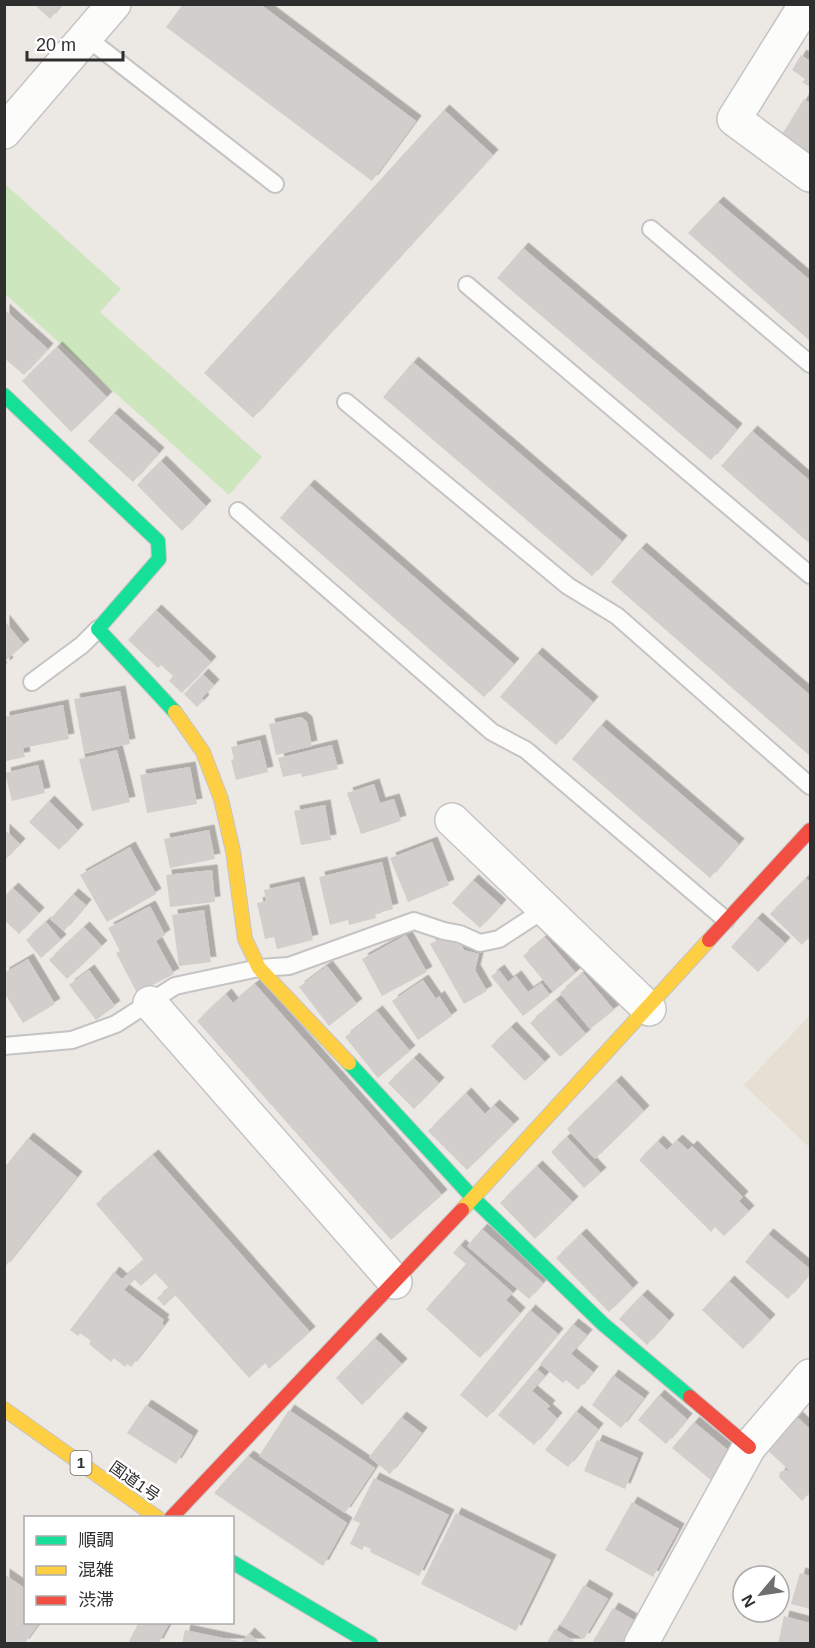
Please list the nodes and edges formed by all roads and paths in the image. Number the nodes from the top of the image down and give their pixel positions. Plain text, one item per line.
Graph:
1 (114, 4) edge
2 (806, 4) edge
3 (86, 37) junction
4 (4, 132) edge
5 (810, 175) edge
6 (275, 184) dead end
7 (651, 229) dead end
8 (467, 285) dead end
9 (810, 364) edge
10 (4, 395) edge
11 (346, 402) dead end
12 (238, 511) dead end
13 (810, 575) edge
14 (98, 629) junction
15 (32, 682) dead end
16 (810, 786) edge
17 (452, 820) dead end
18 (810, 831) edge
19 (545, 909) junction
20 (726, 921) junction
21 (259, 968) junction
22 (150, 1004) junction
23 (648, 1009) junction
24 (4, 1046) edge
25 (473, 1198) junction
26 (395, 1282) junction
27 (810, 1376) edge
28 (4, 1409) edge
29 (749, 1447) junction
30 (155, 1516) edge
31 (173, 1516) edge
32 (234, 1563) edge
33 (371, 1644) edge
34 (641, 1644) edge

1 - 3 street
2 - 5 street
3 - 4 street
3 - 6 lane
7 - 9 lane
8 - 13 lane
10 - 14 main road
11 - 16 lane
12 - 20 lane
14 - 15 lane
14 - 21 main road
17 - 19 street
18 - 20 main road
19 - 21 lane
19 - 23 street
20 - 23 main road
21 - 22 lane
21 - 25 main road
22 - 24 lane
22 - 26 street
23 - 25 main road
25 - 26 main road
25 - 29 main road
26 - 31 main road
27 - 29 street
28 - 30 main road, 国道1号 / 1
29 - 34 street
32 - 33 main road

